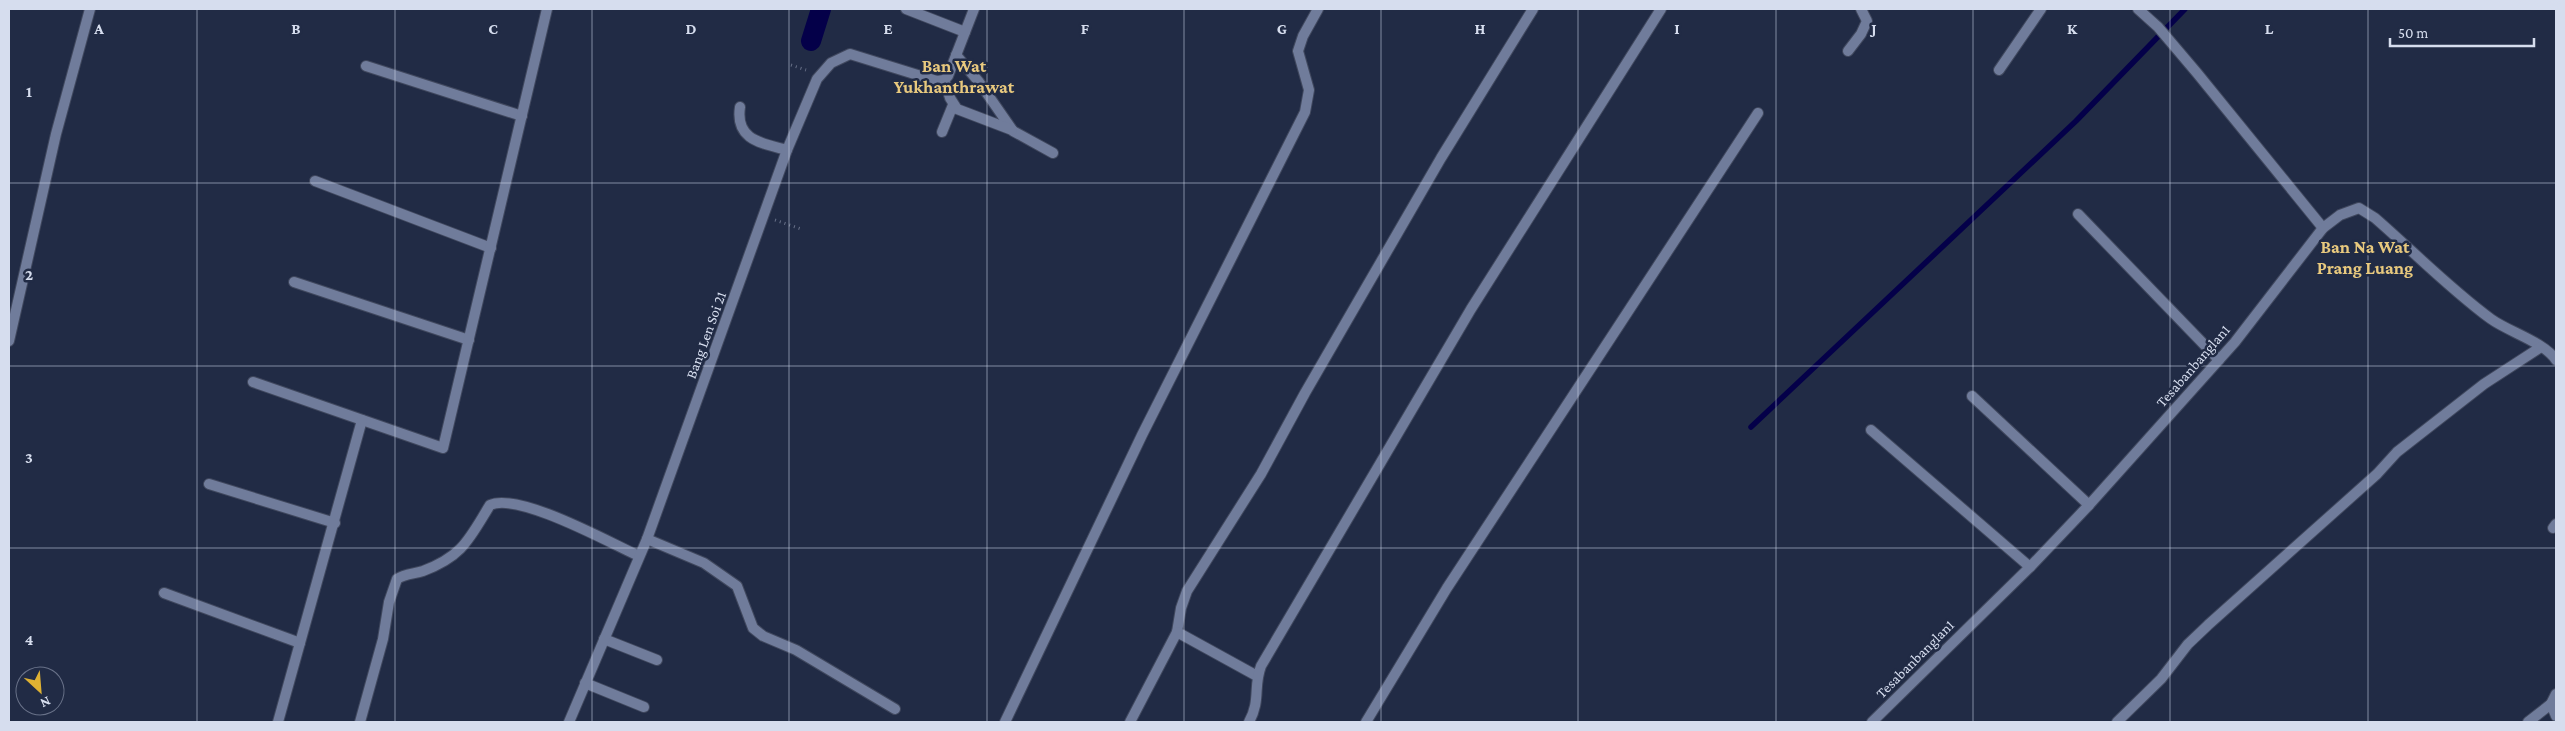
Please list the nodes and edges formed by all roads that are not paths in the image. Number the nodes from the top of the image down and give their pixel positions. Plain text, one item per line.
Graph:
1 (90, 9) edge
2 (547, 9) edge
3 (906, 9) edge
4 (974, 9) edge
5 (1318, 9) edge
6 (1533, 9) edge
7 (1661, 9) edge
8 (1861, 9) edge
9 (2041, 9) edge
10 (2138, 9) edge
11 (965, 32) junction
12 (1848, 51) dead end
13 (956, 55) junction
14 (366, 66) dead end
15 (1999, 70) dead end
16 (940, 81) junction
17 (953, 105) junction
18 (740, 107) dead end
19 (1758, 112) dead end
20 (522, 116) junction
21 (1013, 131) junction
22 (942, 132) dead end
23 (787, 150) junction
24 (1053, 152) dead end
25 (315, 181) dead end
26 (2078, 214) dead end
27 (2323, 228) junction
28 (491, 248) junction
29 (294, 282) dead end
30 (469, 340) junction
31 (9, 341) edge
32 (2538, 345) junction
33 (2219, 360) junction
34 (2556, 360) edge
35 (252, 382) dead end
36 (1972, 396) dead end
37 (362, 420) junction
38 (1871, 430) dead end
39 (209, 484) dead end
40 (2089, 505) junction
41 (335, 523) junction
42 (647, 539) junction
43 (639, 556) junction
44 (2030, 567) junction
45 (164, 593) dead end
46 (1177, 632) junction
47 (604, 639) junction
48 (300, 643) junction
49 (657, 660) dead end
50 (1257, 676) junction
51 (585, 683) junction
52 (2556, 694) edge
53 (2552, 704) junction
54 (644, 707) dead end
55 (895, 709) dead end
56 (2556, 716) edge
57 (278, 722) edge
58 (360, 722) edge
59 (569, 722) edge
60 (1005, 722) edge
61 (1130, 722) edge
62 (1249, 722) edge
63 (1366, 722) edge
64 (1872, 722) edge
65 (2117, 722) edge
66 (2528, 722) edge

1 - 31 street
2 - 20 street
3 - 11 street
4 - 11 street
5 - 60 street
6 - 46 street
7 - 50 street
8 - 12 street
9 - 15 street
10 - 27 street
11 - 13 street
13 - 16 street
13 - 21 street
14 - 20 street
16 - 17 street
16 - 23 street, Bang Len Soi 21
17 - 21 street
17 - 22 street
18 - 23 street
19 - 63 street
20 - 28 street
21 - 24 street
23 - 42 street, Bang Len Soi 21
25 - 28 street
26 - 33 street
27 - 32 street, Tesabanbanglan1
27 - 33 street, Tesabanbanglan1
28 - 30 street
29 - 30 street
30 - 37 street
32 - 34 street, Tesabanbanglan1
32 - 65 street
33 - 40 street, Tesabanbanglan1
35 - 37 street
36 - 40 street
37 - 41 street
38 - 44 street
39 - 41 street
40 - 44 street, Tesabanbanglan1
41 - 48 street
42 - 43 street, Bang Len Soi 21
42 - 55 street
43 - 47 street, Bang Len Soi 21
43 - 58 street
44 - 64 street, Tesabanbanglan1
45 - 48 street
46 - 50 street
46 - 61 street
47 - 49 street
47 - 51 street, Bang Len Soi 21
48 - 57 street
50 - 62 street
51 - 54 street
51 - 59 street, Bang Len Soi 21
52 - 53 street
53 - 56 street
53 - 66 street

